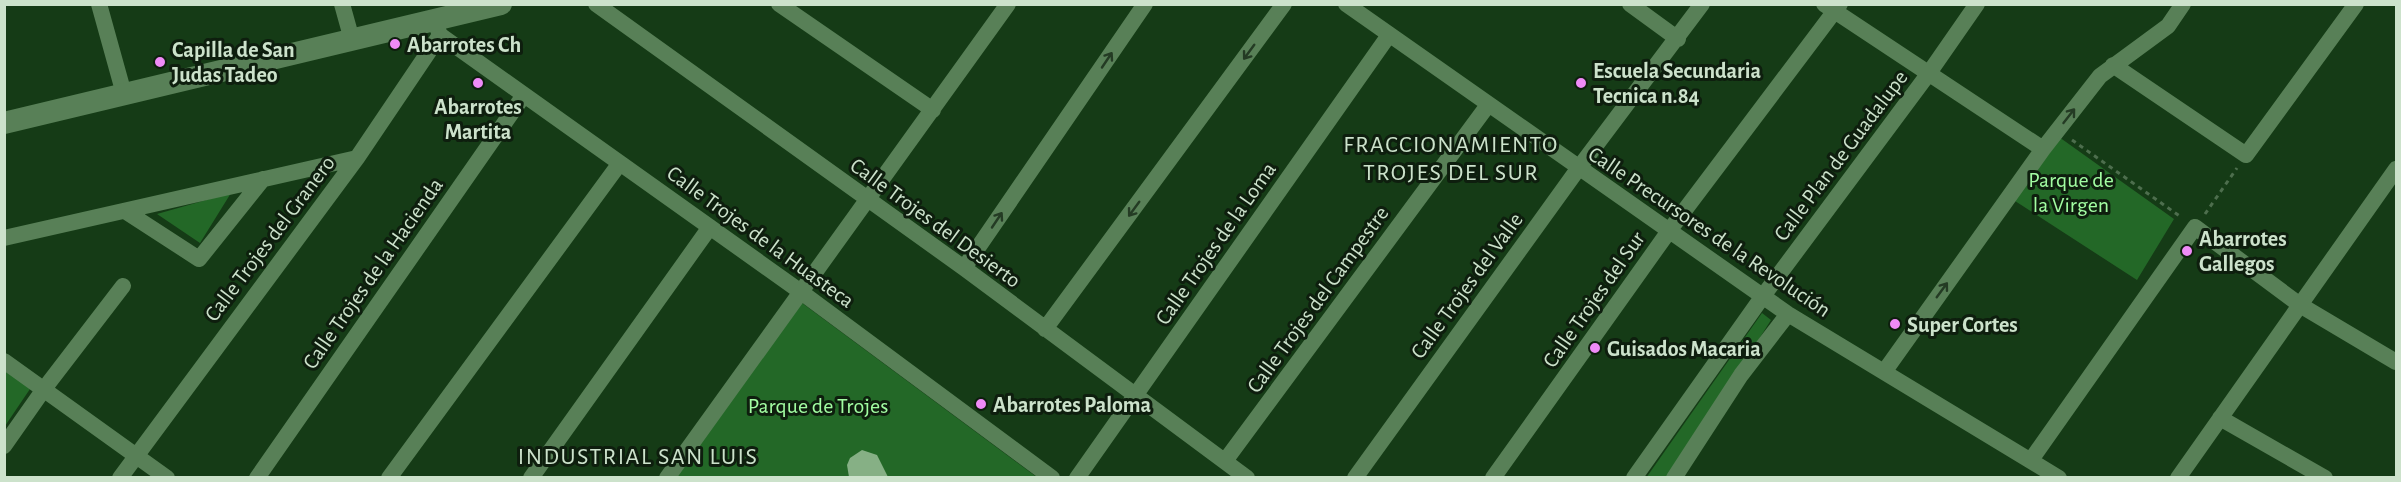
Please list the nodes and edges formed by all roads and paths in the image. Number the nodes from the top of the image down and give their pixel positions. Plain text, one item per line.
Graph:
1 (99, 4) edge
2 (342, 4) edge
3 (501, 4) edge
4 (596, 4) edge
5 (778, 4) edge
6 (1008, 4) edge
7 (1145, 4) edge
8 (1284, 4) edge
9 (1346, 4) edge
10 (1630, 4) edge
11 (1702, 4) edge
12 (1977, 4) edge
13 (2183, 4) edge
14 (2356, 4) edge
15 (1832, 7) edge
16 (438, 28) junction
17 (1389, 35) junction
18 (1678, 39) junction
19 (352, 40) junction
20 (2114, 65) junction
21 (1929, 73) junction
22 (124, 94) junction
23 (524, 94) junction
24 (1488, 105) junction
25 (933, 110) junction
26 (4, 123) edge
27 (2058, 130) junction
28 (2043, 148) junction
29 (2246, 155) junction
30 (357, 158) junction
31 (620, 163) junction
32 (1578, 169) junction
33 (2397, 169) edge
34 (263, 179) junction
35 (2389, 194) edge
36 (868, 200) junction
37 (125, 211) junction
38 (710, 227) junction
39 (2195, 227) junction
40 (1669, 231) junction
41 (4, 238) edge
42 (963, 268) junction
43 (123, 286) dead end
44 (801, 291) junction
45 (1762, 296) junction
46 (2300, 305) junction
47 (1788, 314) junction
48 (1045, 329) junction
49 (4, 361) edge
50 (2397, 362) edge
51 (1884, 372) junction
52 (44, 389) junction
53 (1134, 396) junction
54 (2220, 418) junction
55 (4, 446) edge
56 (136, 455) junction
57 (2031, 460) junction
58 (1225, 461) junction
59 (120, 477) edge
60 (167, 477) edge
61 (257, 477) edge
62 (389, 477) edge
63 (531, 477) edge
64 (667, 477) edge
65 (1052, 477) edge
66 (1077, 477) edge
67 (1247, 477) edge
68 (1355, 477) edge
69 (1494, 477) edge
70 (1634, 477) edge
71 (1674, 477) edge
72 (2060, 477) edge
73 (2178, 477) edge
74 (2325, 477) edge

1 - 22 street
2 - 19 street
3 - 16 main road
4 - 36 street, Calle Trojes del Desierto
5 - 25 street
6 - 25 street
42 -> 7 street
8 -> 48 street
9 - 17 street, Calle Precursores de la Revolución
10 - 18 street
11 - 18 street, Calle Trojes del Valle
12 - 21 street, Calle Plan de Guadalupe
13 - 20 street
14 - 29 street
15 - 21 street
15 - 40 street, Calle Trojes del Sur
16 - 19 main road
16 - 23 street, Calle Trojes de la Huasteca
16 - 30 street, Calle Trojes del Granero
17 - 24 street, Calle Precursores de la Revolución
17 - 53 street, Calle Trojes de la Loma
18 - 32 street, Calle Trojes del Valle
19 - 22 main road
27 -> 20 street
20 - 29 street
21 - 28 street
21 - 45 street, Calle Plan de Guadalupe
22 - 26 main road
23 - 31 street, Calle Trojes de la Huasteca
23 - 61 street, Calle Trojes de la Hacienda
24 - 32 street, Calle Precursores de la Revolución
24 - 58 street, Calle Trojes del Campestre
25 - 36 street
27 - 28 street
27 - 39 path
51 -> 28 street
29 - 39 path
30 - 34 street
30 - 56 street, Calle Trojes del Granero
31 - 38 street, Calle Trojes de la Huasteca
31 - 62 street
32 - 40 street, Calle Precursores de la Revolución
32 - 68 street, Calle Trojes del Valle
33 - 35 street
34 - 37 street
34 - 37 street
35 - 46 street
36 - 42 street, Calle Trojes del Desierto
36 - 44 street
37 - 41 street
38 - 44 street, Calle Trojes de la Huasteca
38 - 63 street
39 - 46 street
39 - 57 street
40 - 45 street, Calle Precursores de la Revolución
40 - 69 street, Calle Trojes del Sur
42 - 48 street, Calle Trojes del Desierto
43 - 52 street
44 - 64 street
44 - 65 street, Calle Trojes de la Huasteca
45 - 47 street, Calle Precursores de la Revolución
45 - 70 street, Calle Plan de Guadalupe
46 - 50 street
46 - 54 street
47 - 51 street, Calle Precursores de la Revolución
47 - 71 street
48 - 53 street, Calle Trojes del Desierto
49 - 52 street
51 - 57 street, Calle Precursores de la Revolución
52 - 55 street
52 - 56 street
53 - 58 street, Calle Trojes del Desierto
53 - 66 street, Calle Trojes de la Loma
54 - 73 street
54 - 74 street
56 - 59 street, Calle Trojes del Granero
56 - 60 street
57 - 72 street, Calle Precursores de la Revolución
58 - 67 street, Calle Trojes del Desierto

